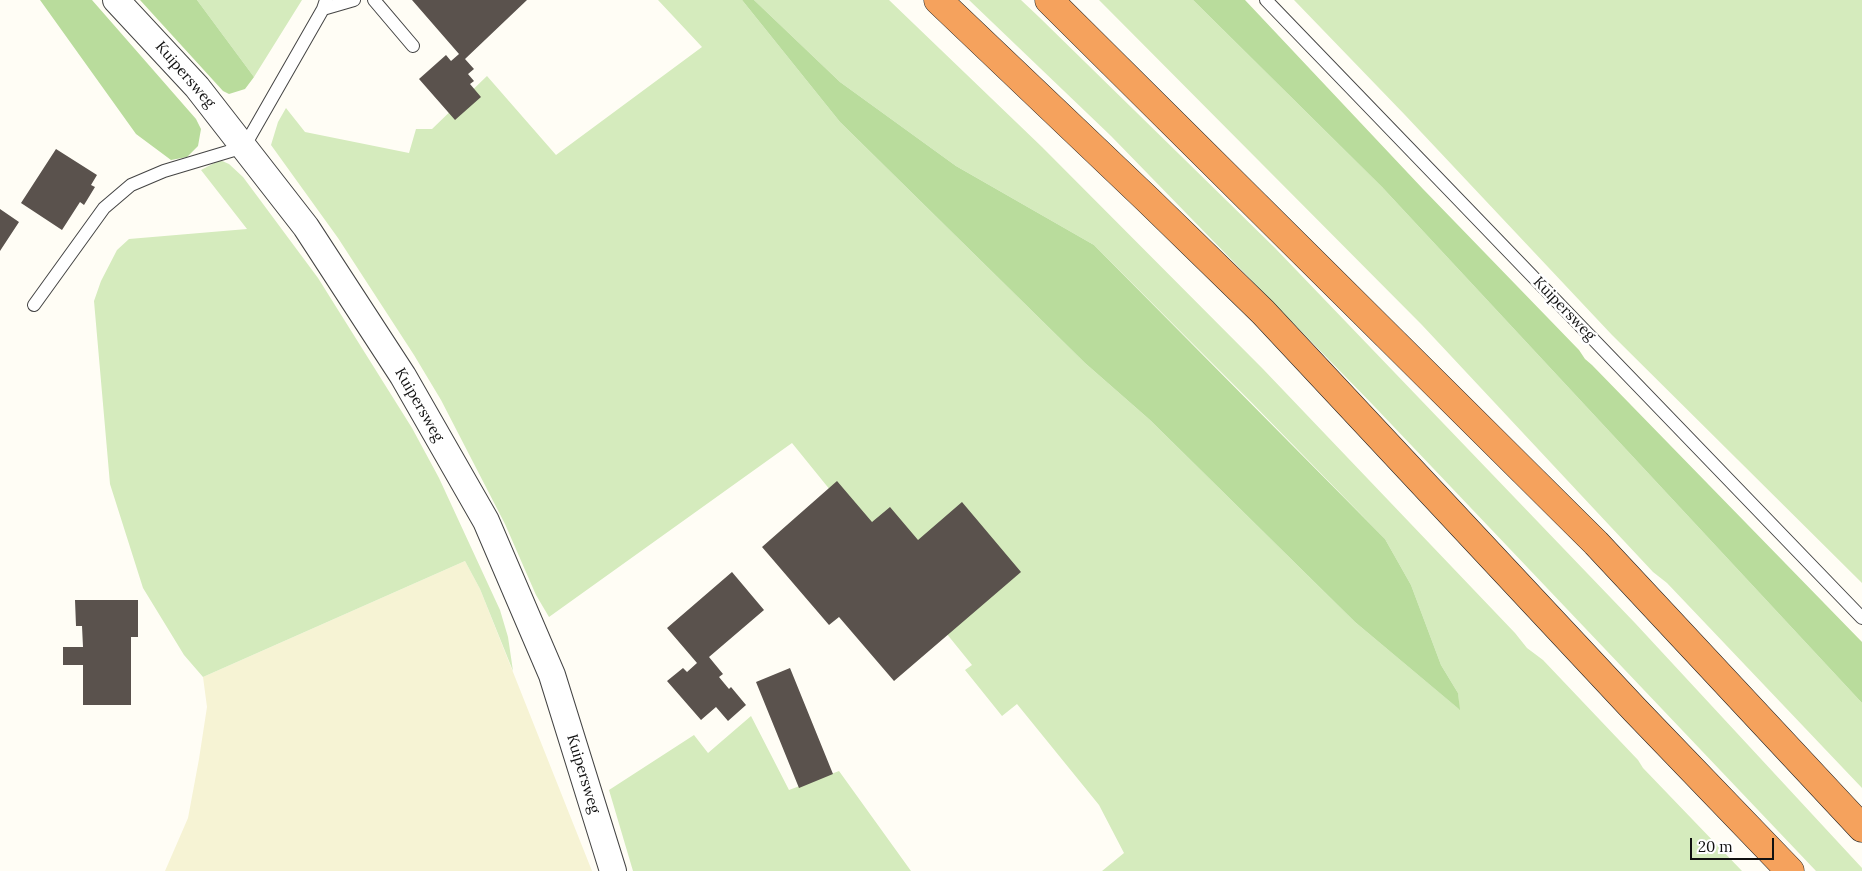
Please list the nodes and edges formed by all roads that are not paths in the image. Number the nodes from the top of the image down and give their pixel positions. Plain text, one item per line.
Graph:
1 (116, 0) edge
2 (354, 0) edge
3 (374, 0) edge
4 (938, 0) edge
5 (1049, 0) edge
6 (1266, 0) edge
7 (324, 4) edge
8 (413, 46) dead end
9 (244, 147) junction
10 (34, 305) dead end
11 (1862, 618) edge
12 (1862, 828) edge
13 (613, 871) edge
14 (1790, 871) edge

1 - 9 street, Kuipersweg
2 - 7 lane
3 - 8 lane
4 - 14 highway
5 - 12 highway
6 - 11 lane, Kuipersweg
7 - 9 lane
9 - 10 lane
9 - 13 street, Kuipersweg

